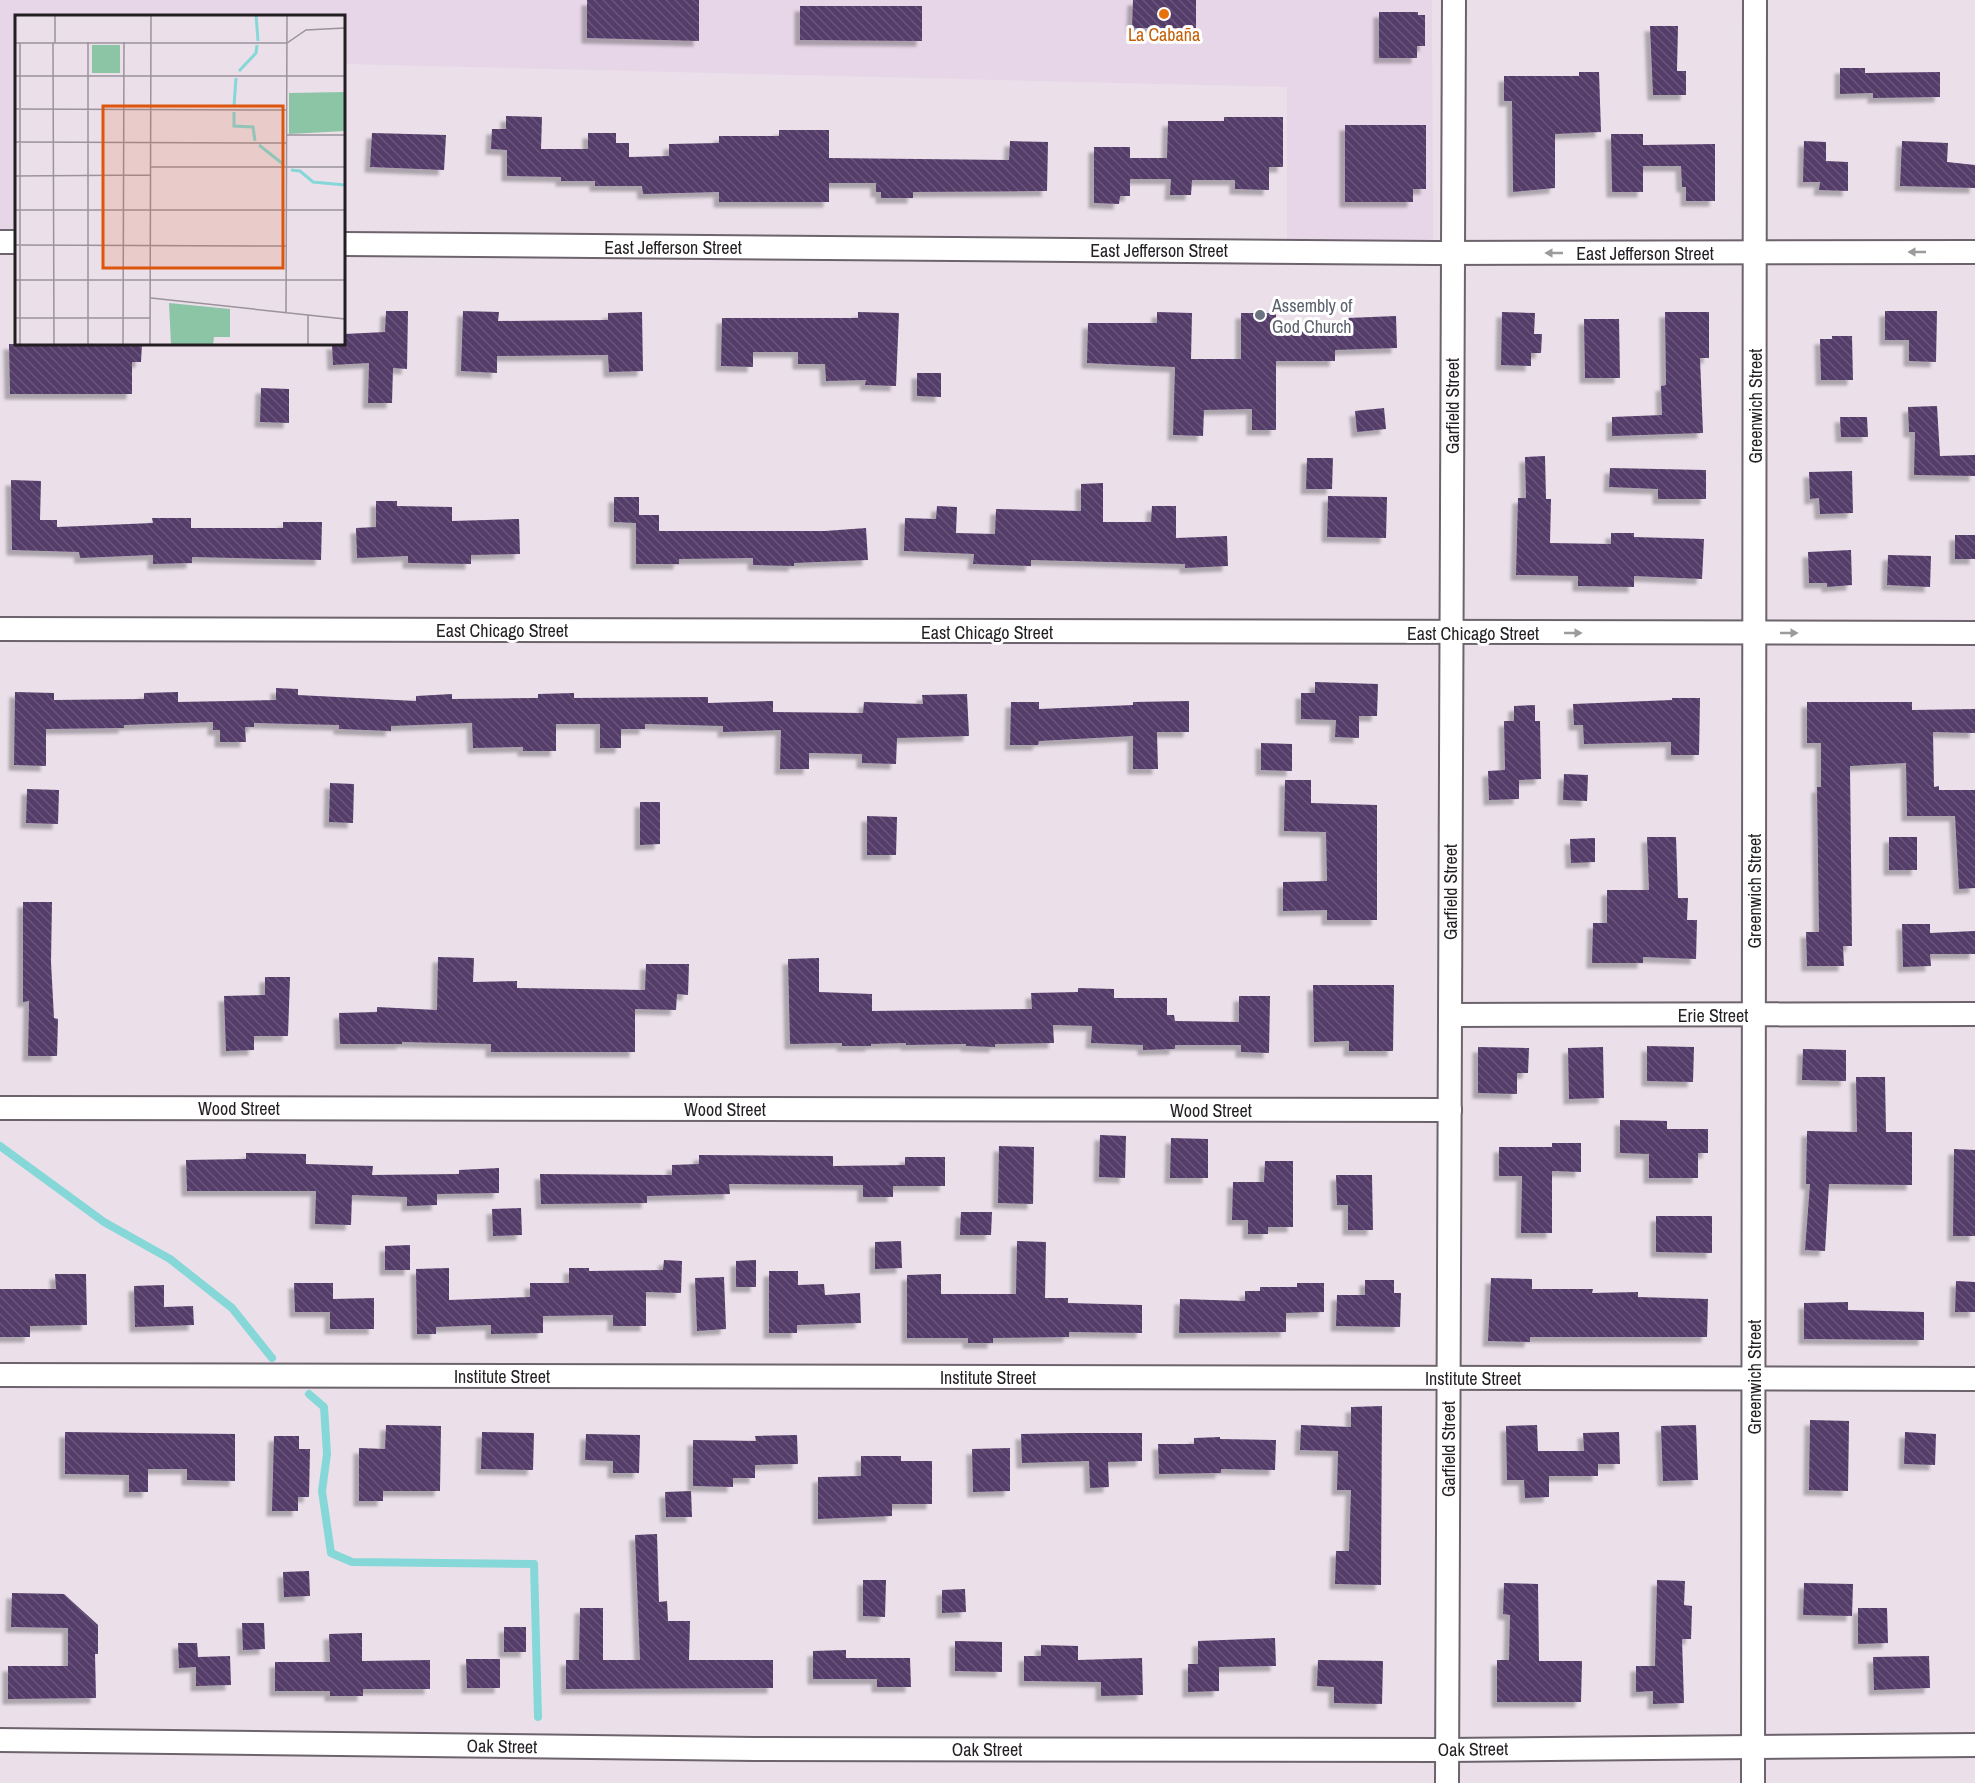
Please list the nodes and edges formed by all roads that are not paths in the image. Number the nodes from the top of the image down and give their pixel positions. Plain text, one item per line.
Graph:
1 (1454, 0) edge
2 (1755, 0) edge
3 (345, 244) edge
4 (1755, 252) junction
5 (1975, 252) edge
6 (1453, 253) junction
7 (0, 629) edge
8 (1452, 633) junction
9 (1755, 633) junction
10 (1975, 633) edge
11 (1450, 1014) junction
12 (1754, 1014) junction
13 (1975, 1014) edge
14 (0, 1108) edge
15 (1450, 1110) junction
16 (0, 1375) edge
17 (1449, 1378) junction
18 (1754, 1378) junction
19 (1975, 1379) edge
20 (0, 1740) edge
21 (1754, 1745) junction
22 (1975, 1745) edge
23 (1447, 1750) junction
24 (1447, 1783) edge
25 (1754, 1783) edge

1 - 6 street, Garfield Street
2 - 4 street, Greenwich Street
3 - 6 street, East Jefferson Street
5 -> 4 street, East Jefferson Street
4 -> 6 street, East Jefferson Street
4 - 9 street, Greenwich Street
6 - 8 street, Garfield Street
7 - 8 street, East Chicago Street
8 -> 9 street, East Chicago Street
8 - 11 street, Garfield Street
9 -> 10 street, East Chicago Street
9 - 12 street, Greenwich Street
11 - 12 street, Erie Street
11 - 15 street, Garfield Street
12 - 13 street, Erie Street
12 - 18 street, Greenwich Street
14 - 15 street, Wood Street
15 - 17 street, Garfield Street
16 - 17 street, Institute Street
17 - 18 street, Institute Street
17 - 23 street, Garfield Street
18 - 19 street, Institute Street
18 - 21 street, Greenwich Street
20 - 23 street, Oak Street
21 - 22 street, Oak Street
21 - 23 street, Oak Street
21 - 25 street, Greenwich Street
23 - 24 street, Garfield Street

